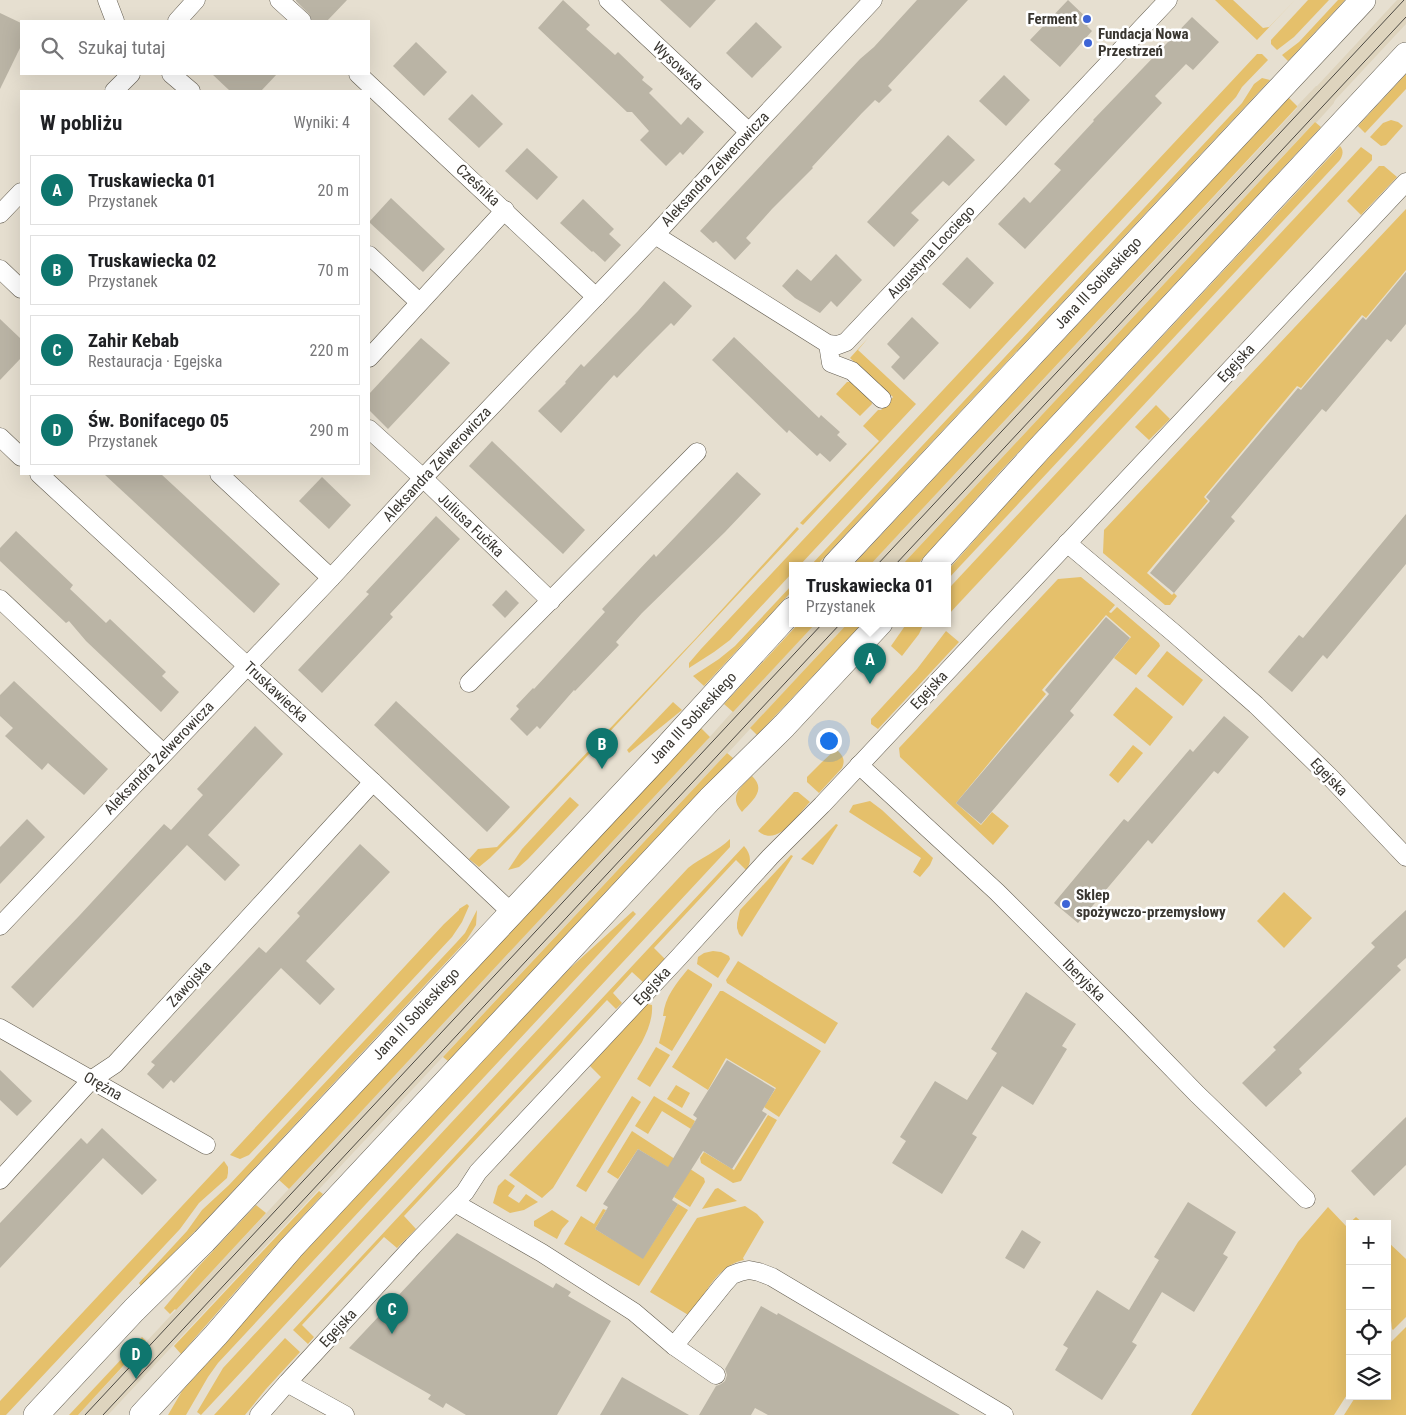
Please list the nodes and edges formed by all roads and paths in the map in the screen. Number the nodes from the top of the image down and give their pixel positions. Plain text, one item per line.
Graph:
1 (107, 0) edge
2 (196, 0) edge
3 (279, 0) edge
4 (608, 0) edge
5 (874, 0) edge
6 (1168, 0) edge
7 (1362, 0) edge
8 (114, 20) edge
9 (179, 20) edge
10 (301, 20) edge
11 (1406, 55) edge
12 (130, 75) edge
13 (172, 75) edge
14 (359, 75) edge
15 (115, 90) edge
16 (190, 90) edge
17 (749, 132) junction
18 (1406, 182) edge
19 (20, 193) edge
20 (505, 210) junction
21 (0, 214) edge
22 (655, 235) junction
23 (370, 256) edge
24 (0, 269) edge
25 (20, 288) edge
26 (596, 296) junction
27 (419, 302) junction
28 (828, 344) junction
29 (370, 357) edge
30 (882, 399) dead end
31 (370, 430) edge
32 (0, 437) edge
33 (697, 452) dead end
34 (20, 456) edge
35 (40, 475) edge
36 (220, 475) edge
37 (423, 478) junction
38 (1067, 543) junction
39 (838, 562) edge
40 (937, 562) edge
41 (331, 578) junction
42 (0, 599) edge
43 (551, 600) junction
44 (789, 613) edge
45 (876, 627) edge
46 (247, 666) junction
47 (469, 683) dead end
48 (164, 753) junction
49 (859, 765) junction
50 (373, 782) junction
51 (1406, 857) edge
52 (511, 912) junction
53 (1, 924) edge
54 (0, 1028) edge
55 (91, 1080) junction
56 (206, 1145) dead end
57 (0, 1180) edge
58 (1306, 1199) dead end
59 (455, 1203) junction
60 (674, 1346) junction
61 (716, 1375) dead end
62 (287, 1382) junction
63 (36, 1415) edge
64 (142, 1415) edge
65 (259, 1415) edge
66 (345, 1415) edge
67 (1004, 1415) edge

1 - 8 street
2 - 9 street
3 - 10 street
4 - 17 street, Wysowska
5 - 17 street, Aleksandra Zelwerowicza
6 - 28 street, Augustyna Locciego
7 - 39 main road, Jana III Sobieskiego
11 - 40 main road
12 - 15 street
13 - 16 street
14 - 20 street, Cześnika
17 - 22 street, Aleksandra Zelwerowicza
18 - 38 street, Egejska
19 - 21 street
20 - 26 street, Cześnika
20 - 27 street
22 - 26 street, Aleksandra Zelwerowicza
22 - 28 street
23 - 27 street
24 - 25 street
26 - 37 street, Aleksandra Zelwerowicza
27 - 29 street
28 - 30 street
31 - 37 street, Juliusa Fučíka
32 - 34 street
33 - 43 street
35 - 46 street, Truskawiecka
36 - 41 street
37 - 41 street, Aleksandra Zelwerowicza
37 - 43 street, Juliusa Fučíka
38 - 49 street, Egejska
38 - 51 street, Egejska
41 - 46 street, Aleksandra Zelwerowicza
42 - 48 street
43 - 47 street
44 - 52 main road, Jana III Sobieskiego
45 - 64 main road
46 - 48 street, Aleksandra Zelwerowicza
46 - 50 street, Truskawiecka
48 - 53 street, Aleksandra Zelwerowicza
49 - 58 street, Iberyjska
49 - 59 street, Egejska
50 - 52 street, Truskawiecka
50 - 55 street, Zawojska
52 - 63 main road, Jana III Sobieskiego
54 - 55 street, Orężna
55 - 56 street, Orężna
55 - 57 street, Zawojska
59 - 60 street
59 - 62 street, Egejska
60 - 61 street
60 - 67 street
62 - 65 street, Egejska
62 - 66 street

